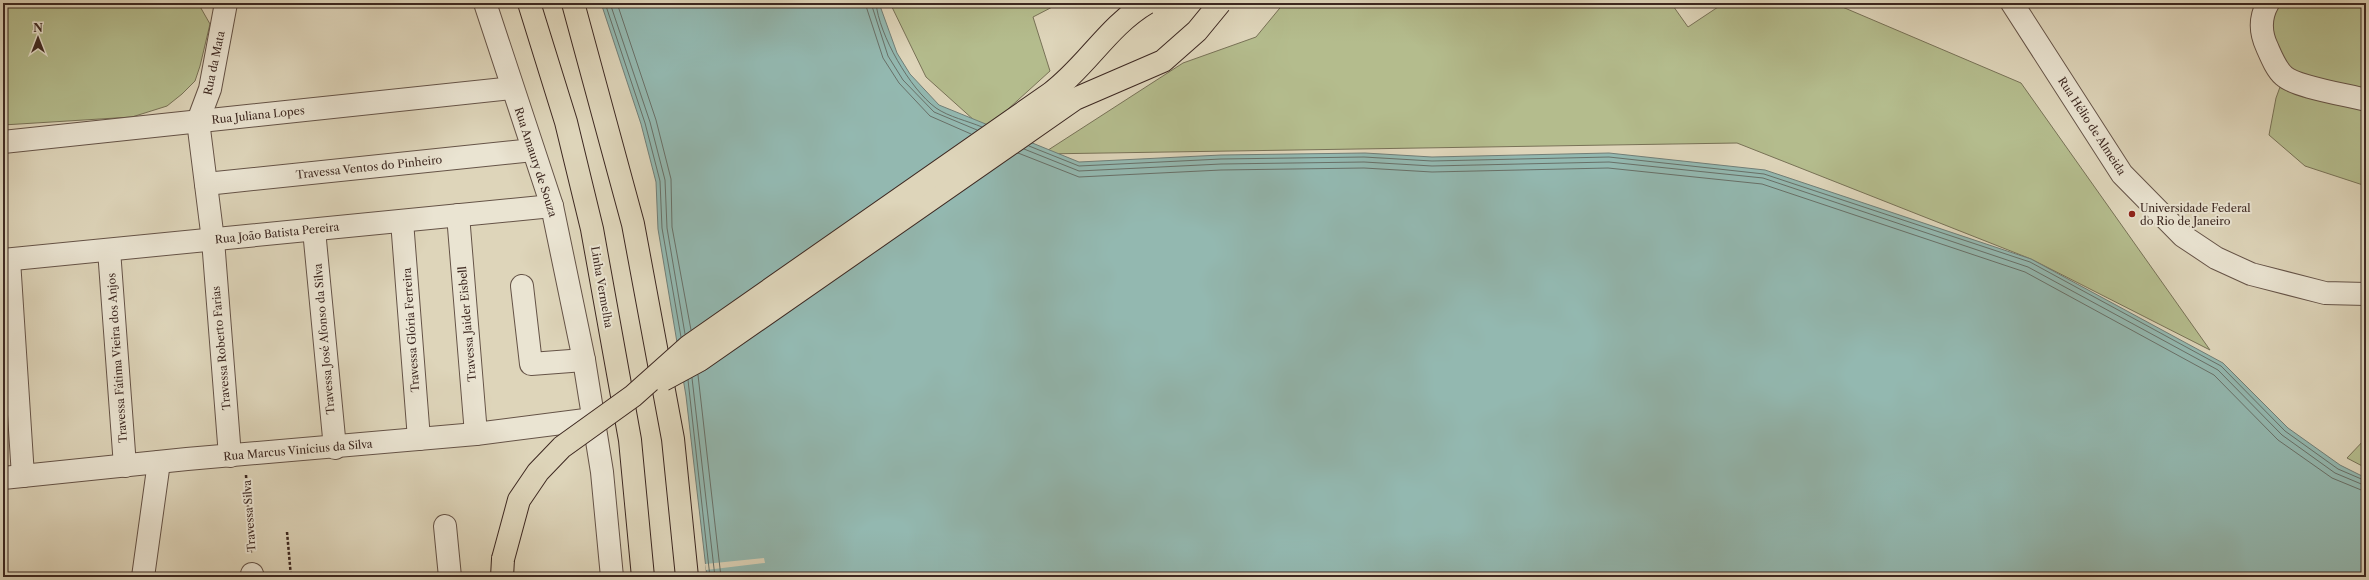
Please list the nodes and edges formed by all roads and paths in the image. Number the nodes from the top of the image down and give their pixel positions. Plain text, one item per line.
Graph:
1 (226, 3) edge
2 (485, 3) edge
3 (529, 3) edge
4 (573, 3) edge
5 (1147, 3) edge
6 (1220, 3) edge
7 (2012, 3) edge
8 (2268, 3) edge
9 (512, 88) junction
10 (2366, 100) edge
11 (198, 121) junction
12 (3, 142) edge
13 (533, 150) junction
14 (206, 184) junction
15 (552, 206) junction
16 (458, 215) junction
17 (402, 221) junction
18 (314, 230) junction
19 (213, 240) junction
20 (108, 250) junction
21 (6, 260) edge
22 (522, 286) dead end
23 (2366, 294) edge
24 (584, 360) junction
25 (633, 396) junction
26 (593, 418) junction
27 (476, 434) junction
28 (419, 439) junction
29 (334, 448) junction
30 (238, 456) junction
31 (159, 462) junction
32 (125, 466) junction
33 (13, 477) edge
34 (445, 526) dead end
35 (287, 532) dead end
36 (252, 576) edge
37 (140, 577) edge
38 (291, 577) edge
39 (450, 577) edge
40 (502, 577) edge
41 (612, 577) edge
42 (643, 577) edge
43 (687, 577) edge

1 - 11 street, Rua da Mata
2 - 9 street, Rua Amaury de Souza
3 - 42 highway, Linha Vermelha
4 - 43 highway, bridge
5 - 25 highway, bridge
6 - 25 highway, bridge
7 - 23 street, Rua Hélio de Almeida
8 - 10 street
9 - 11 street, Rua Juliana Lopes
9 - 13 street, Rua Amaury de Souza
11 - 12 street, Rua Juliana Lopes
11 - 14 street, Travessa Roberto Farias
13 - 14 street, Travessa Ventos do Pinheiro
13 - 15 street, Rua Amaury de Souza
14 - 19 street, Travessa Roberto Farias
15 - 16 street, Rua João Batista Pereira
15 - 24 street, Rua Amaury de Souza
16 - 17 street, Rua João Batista Pereira
16 - 27 street, Travessa Jaider Eisbell
17 - 18 street, Rua João Batista Pereira
17 - 28 street, Travessa Glória Ferreira
18 - 19 street, Rua João Batista Pereira
18 - 29 street, Travessa José Afonso da Silva
19 - 20 street, Rua João Batista Pereira
19 - 30 street, Travessa Roberto Farias
20 - 21 street, Rua João Batista Pereira
20 - 32 street, Travessa Fátima Vieira dos Anjos
21 - 33 street
22 - 24 street
24 - 26 street, Rua Amaury de Souza
25 - 40 highway, bridge
26 - 27 street, Rua Marcus Vinícius da Silva
26 - 41 street, Rua Amaury de Souza
27 - 28 street, Rua Marcus Vinícius da Silva
28 - 29 street, Rua Marcus Vinícius da Silva
29 - 30 street, Rua Marcus Vinícius da Silva
30 - 31 street, Rua Marcus Vinícius da Silva
30 - 36 path, Travessa Silva
31 - 32 street, Rua Marcus Vinícius da Silva
31 - 37 street
32 - 33 street, Rua Marcus Vinícius da Silva
34 - 39 street
35 - 38 path

